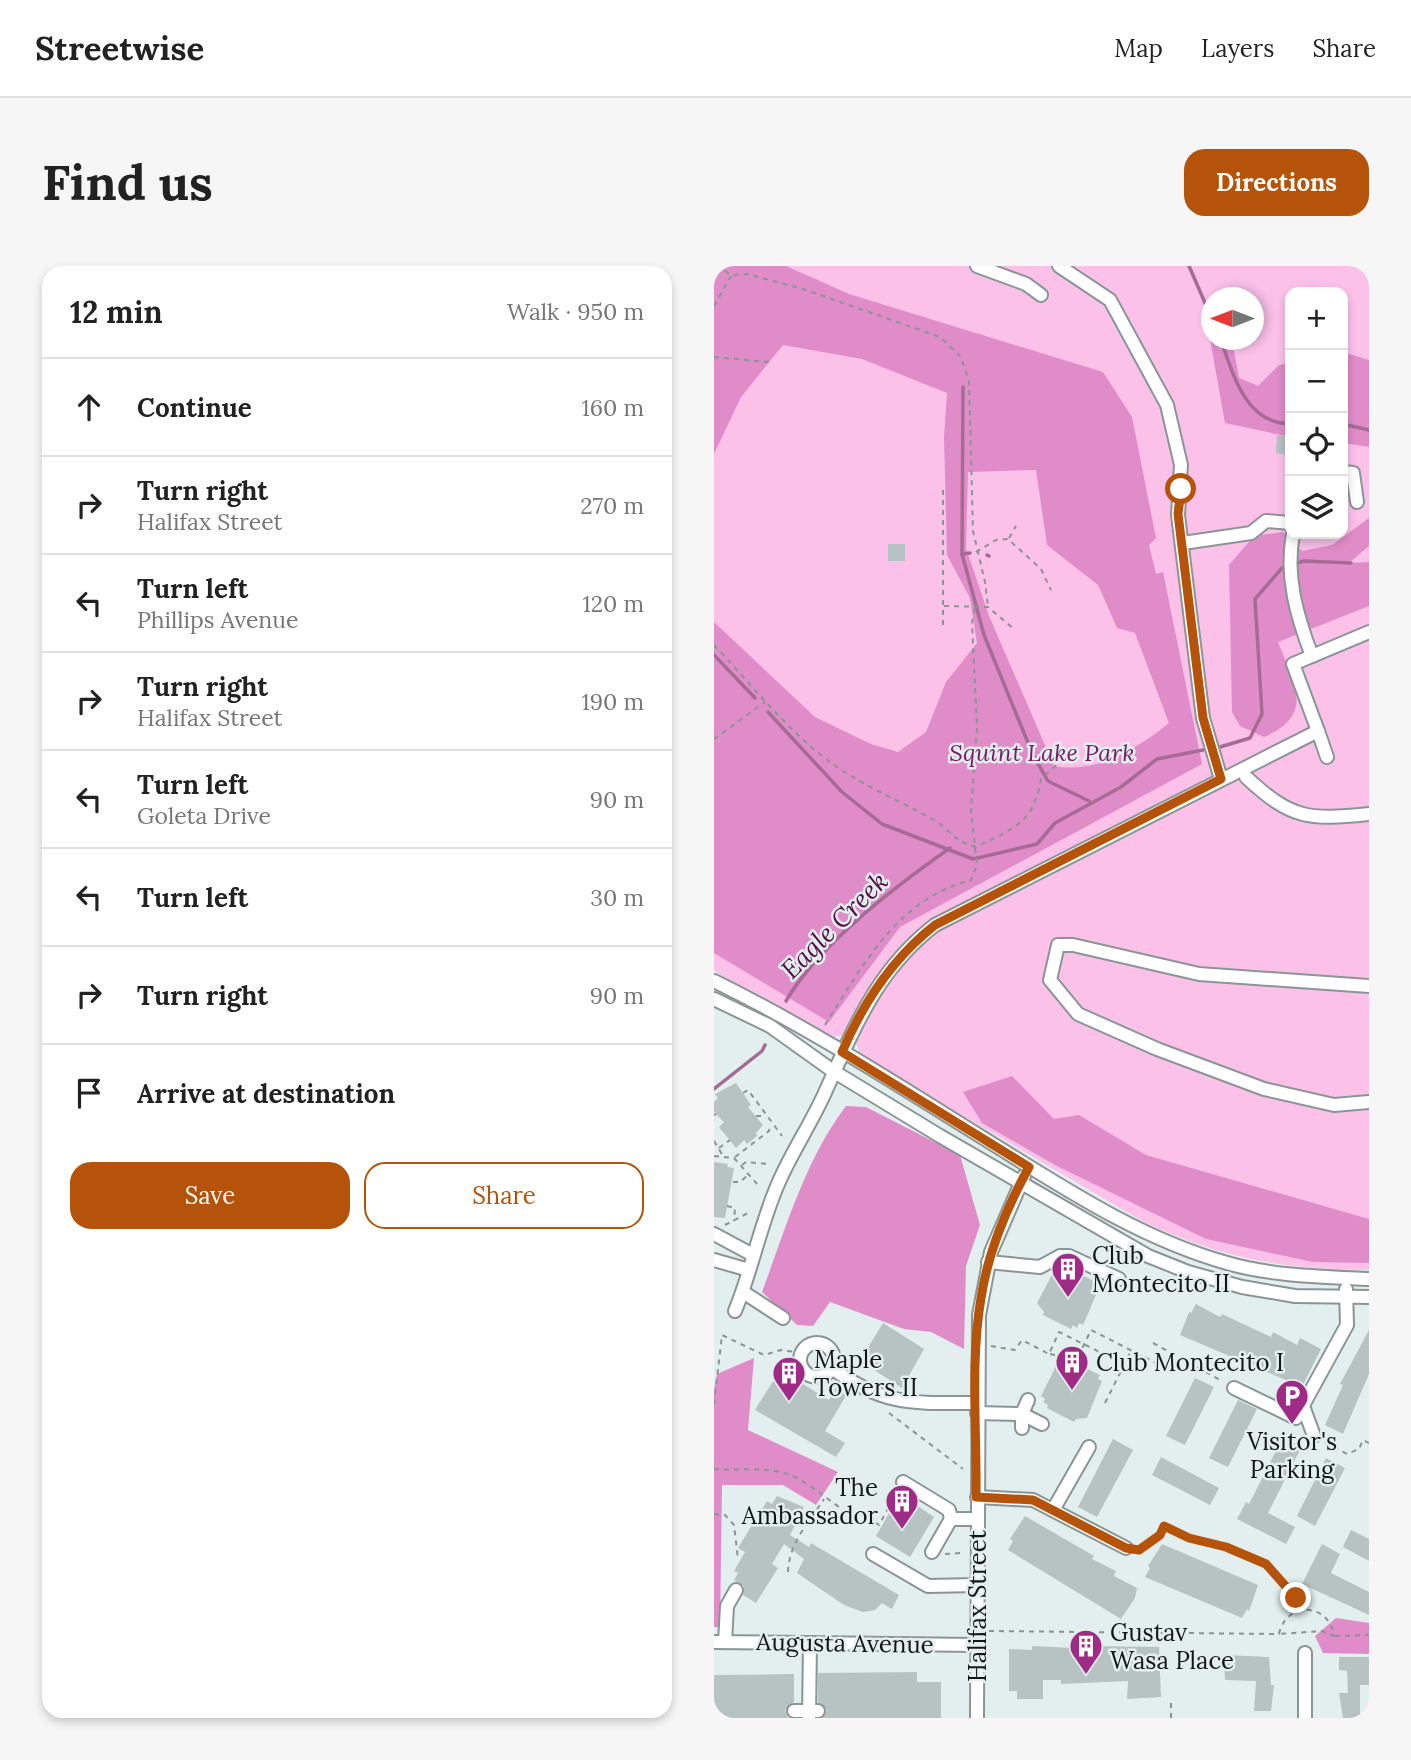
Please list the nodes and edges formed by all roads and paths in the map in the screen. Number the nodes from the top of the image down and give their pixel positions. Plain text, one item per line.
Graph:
1 (716, 266) edge
2 (977, 266) edge
3 (1059, 266) edge
4 (732, 275) junction
5 (1041, 295) dead end
6 (714, 306) edge
7 (714, 356) edge
8 (769, 362) dead end
9 (1348, 472) edge
10 (943, 485) dead end
11 (1357, 502) dead end
12 (1285, 523) edge
13 (1016, 526) dead end
14 (1008, 539) junction
15 (1293, 539) edge
16 (1182, 542) junction
17 (976, 552) junction
18 (1051, 590) dead end
19 (943, 606) junction
20 (975, 607) junction
21 (986, 607) junction
22 (943, 625) dead end
23 (1015, 630) dead end
24 (1369, 632) edge
25 (714, 645) edge
26 (1312, 656) junction
27 (766, 701) junction
28 (1315, 732) junction
29 (714, 739) edge
30 (1064, 749) dead end
31 (1327, 757) dead end
32 (1246, 777) dead end
33 (1221, 779) junction
34 (1369, 814) edge
35 (976, 848) junction
36 (714, 981) edge
37 (1369, 986) edge
38 (714, 999) edge
39 (823, 1029) dead end
40 (842, 1052) junction
41 (834, 1071) junction
42 (743, 1093) dead end
43 (1369, 1102) edge
44 (756, 1116) dead end
45 (765, 1116) junction
46 (771, 1123) junction
47 (782, 1136) dead end
48 (730, 1140) dead end
49 (714, 1141) edge
50 (718, 1148) junction
51 (714, 1156) edge
52 (722, 1157) junction
53 (734, 1158) junction
54 (720, 1163) dead end
55 (768, 1164) dead end
56 (741, 1165) junction
57 (1029, 1167) junction
58 (749, 1174) junction
59 (733, 1182) dead end
60 (1021, 1182) junction
61 (758, 1185) dead end
62 (727, 1206) dead end
63 (748, 1213) dead end
64 (733, 1222) junction
65 (714, 1224) edge
66 (714, 1234) edge
67 (753, 1255) junction
68 (714, 1260) edge
69 (988, 1262) junction
70 (749, 1270) junction
71 (1346, 1278) junction
72 (1119, 1279) dead end
73 (1369, 1279) edge
74 (743, 1292) junction
75 (1346, 1297) junction
76 (1369, 1297) edge
77 (735, 1311) dead end
78 (783, 1318) dead end
79 (1153, 1343) dead end
80 (1083, 1344) junction
81 (990, 1345) dead end
82 (1131, 1350) junction
83 (802, 1353) junction
84 (1049, 1354) junction
85 (1156, 1363) dead end
86 (1124, 1364) junction
87 (832, 1368) junction
88 (1234, 1388) joint
89 (1028, 1400) dead end
90 (1105, 1403) dead end
91 (714, 1404) edge
92 (977, 1408) junction
93 (889, 1413) dead end
94 (1023, 1414) junction
95 (1298, 1415) junction
96 (1042, 1424) dead end
97 (1022, 1428) dead end
98 (1314, 1436) joint
99 (1369, 1443) edge
100 (1089, 1447) dead end
101 (714, 1469) edge
102 (964, 1469) dead end
103 (903, 1482) joint
104 (976, 1497) junction
105 (824, 1499) junction
106 (1053, 1510) junction
107 (714, 1514) edge
108 (951, 1519) junction
109 (977, 1519) junction
110 (1126, 1548) joint
111 (933, 1551) joint
112 (962, 1553) dead end
113 (873, 1554) dead end
114 (738, 1559) dead end
115 (788, 1572) dead end
116 (976, 1585) junction
117 (736, 1590) dead end
118 (1300, 1609) junction
119 (988, 1631) dead end
120 (1279, 1634) junction
121 (1369, 1635) edge
122 (1334, 1636) junction
123 (720, 1642) edge
124 (810, 1643) junction
125 (976, 1645) junction
126 (1305, 1653) dead end
127 (1171, 1702) dead end
128 (794, 1711) dead end
129 (812, 1714) edge
130 (977, 1718) edge
131 (1171, 1718) edge
132 (1305, 1718) edge

1 - 4 path
2 - 5 street
3 - 16 street
4 - 6 path
4 - 17 path
7 - 8 path
9 - 11 street
10 - 19 path
12 - 16 street
13 - 14 path
14 - 17 path
14 - 18 path
15 - 26 street
16 - 33 street
17 - 21 path
19 - 20 path
19 - 22 path
20 - 21 path
20 - 35 path
21 - 23 path
24 - 26 street
25 - 27 path
26 - 28 street
27 - 29 path
27 - 35 path
28 - 31 street
28 - 33 street
30 - 35 path
32 - 34 street
33 - 40 street
35 - 39 path
36 - 40 street
37 - 43 street
38 - 41 street
40 - 41 street
40 - 57 street
41 - 60 street
41 - 67 street
42 - 45 path
44 - 45 path
45 - 46 path
46 - 47 path
46 - 53 path
48 - 50 path
49 - 50 path
50 - 52 path
51 - 52 path
52 - 53 path
52 - 54 path
53 - 56 path
55 - 56 path
56 - 58 path
57 - 60 street, Halifax Street
57 - 71 street
58 - 59 path
58 - 61 path
60 - 69 street, Halifax Street
60 - 75 street
62 - 64 path
63 - 64 path
64 - 65 path
66 - 67 street
67 - 70 street
68 - 70 street
69 - 72 street
69 - 92 street, Halifax Street
70 - 74 street
71 - 73 street
71 - 75 street
74 - 77 street
74 - 78 street
75 - 76 street
75 - 95 street
79 - 88 path
80 - 82 path
80 - 84 path
80 - 84 path
80 - 86 path
81 - 84 path
82 - 85 path
82 - 86 path
83 - 87 street
83 - 87 street
83 - 91 path
86 - 90 path
87 - 92 street
88 - 95 street
89 - 94 street
92 - 94 street
92 - 104 street, Halifax Street
93 - 102 path
94 - 96 street
94 - 97 street
95 - 98 street
98 - 99 path
100 - 106 street
101 - 105 path
103 - 105 path
103 - 108 street
104 - 106 street
104 - 109 street, Halifax Street
105 - 115 path
106 - 110 street
107 - 114 path
108 - 109 street
108 - 111 street
109 - 116 street, Halifax Street
110 - 118 path
111 - 112 path
113 - 116 street
116 - 125 street, Halifax Street
117 - 123 street
118 - 120 path
118 - 122 path
119 - 120 path
120 - 122 path
121 - 122 path
123 - 124 street, Augusta Avenue
124 - 125 street, Augusta Avenue
124 - 129 street
125 - 130 street, Halifax Street
126 - 132 street
127 - 131 path
128 - 129 street

